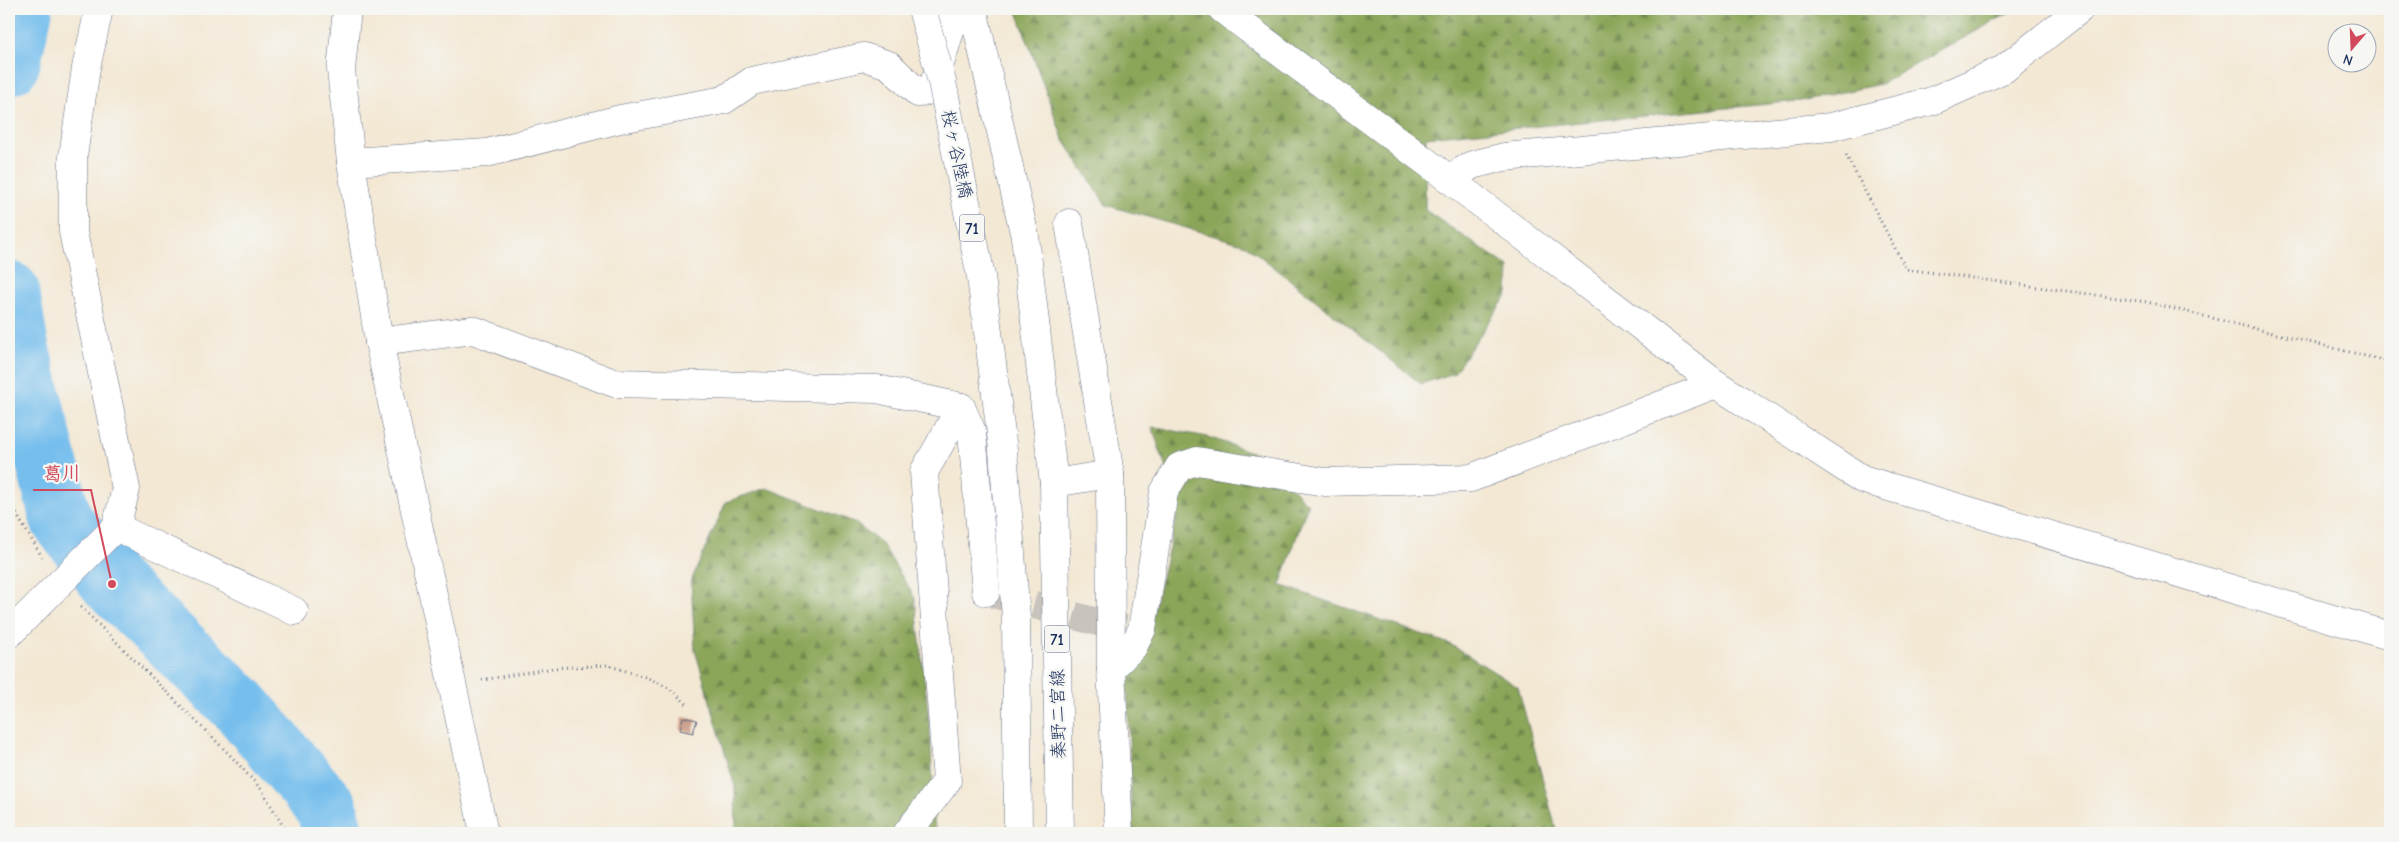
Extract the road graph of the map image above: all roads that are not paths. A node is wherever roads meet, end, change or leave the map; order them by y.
1 (99, 9) edge
2 (347, 9) edge
3 (922, 9) edge
4 (945, 9) edge
5 (973, 9) edge
6 (1222, 9) edge
7 (2080, 9) edge
8 (350, 162) junction
9 (1450, 179) junction
10 (1069, 223) dead end
11 (379, 342) junction
12 (1716, 384) junction
13 (961, 407) junction
14 (1110, 474) junction
15 (1054, 482) junction
16 (111, 532) junction
17 (986, 592) dead end
18 (294, 611) dead end
19 (9, 634) edge
20 (2390, 636) edge
21 (1111, 669) junction
22 (484, 833) edge
23 (907, 833) edge
24 (1018, 833) edge
25 (1060, 833) edge
26 (1119, 833) edge

1 - 16 street
2 - 8 street
3 - 24 street, 桜ヶ谷陸橋 / 71, bridge
4 - 8 street
5 - 15 street, 秦野二宮線 / 71
6 - 9 street
7 - 9 street
8 - 11 street
9 - 12 street
10 - 14 street
11 - 13 street
11 - 22 street
12 - 20 street
12 - 21 street
13 - 17 street
13 - 23 street
14 - 15 street
14 - 21 street
15 - 25 street, 秦野二宮線 / 71
16 - 18 street
16 - 19 street
21 - 26 street

